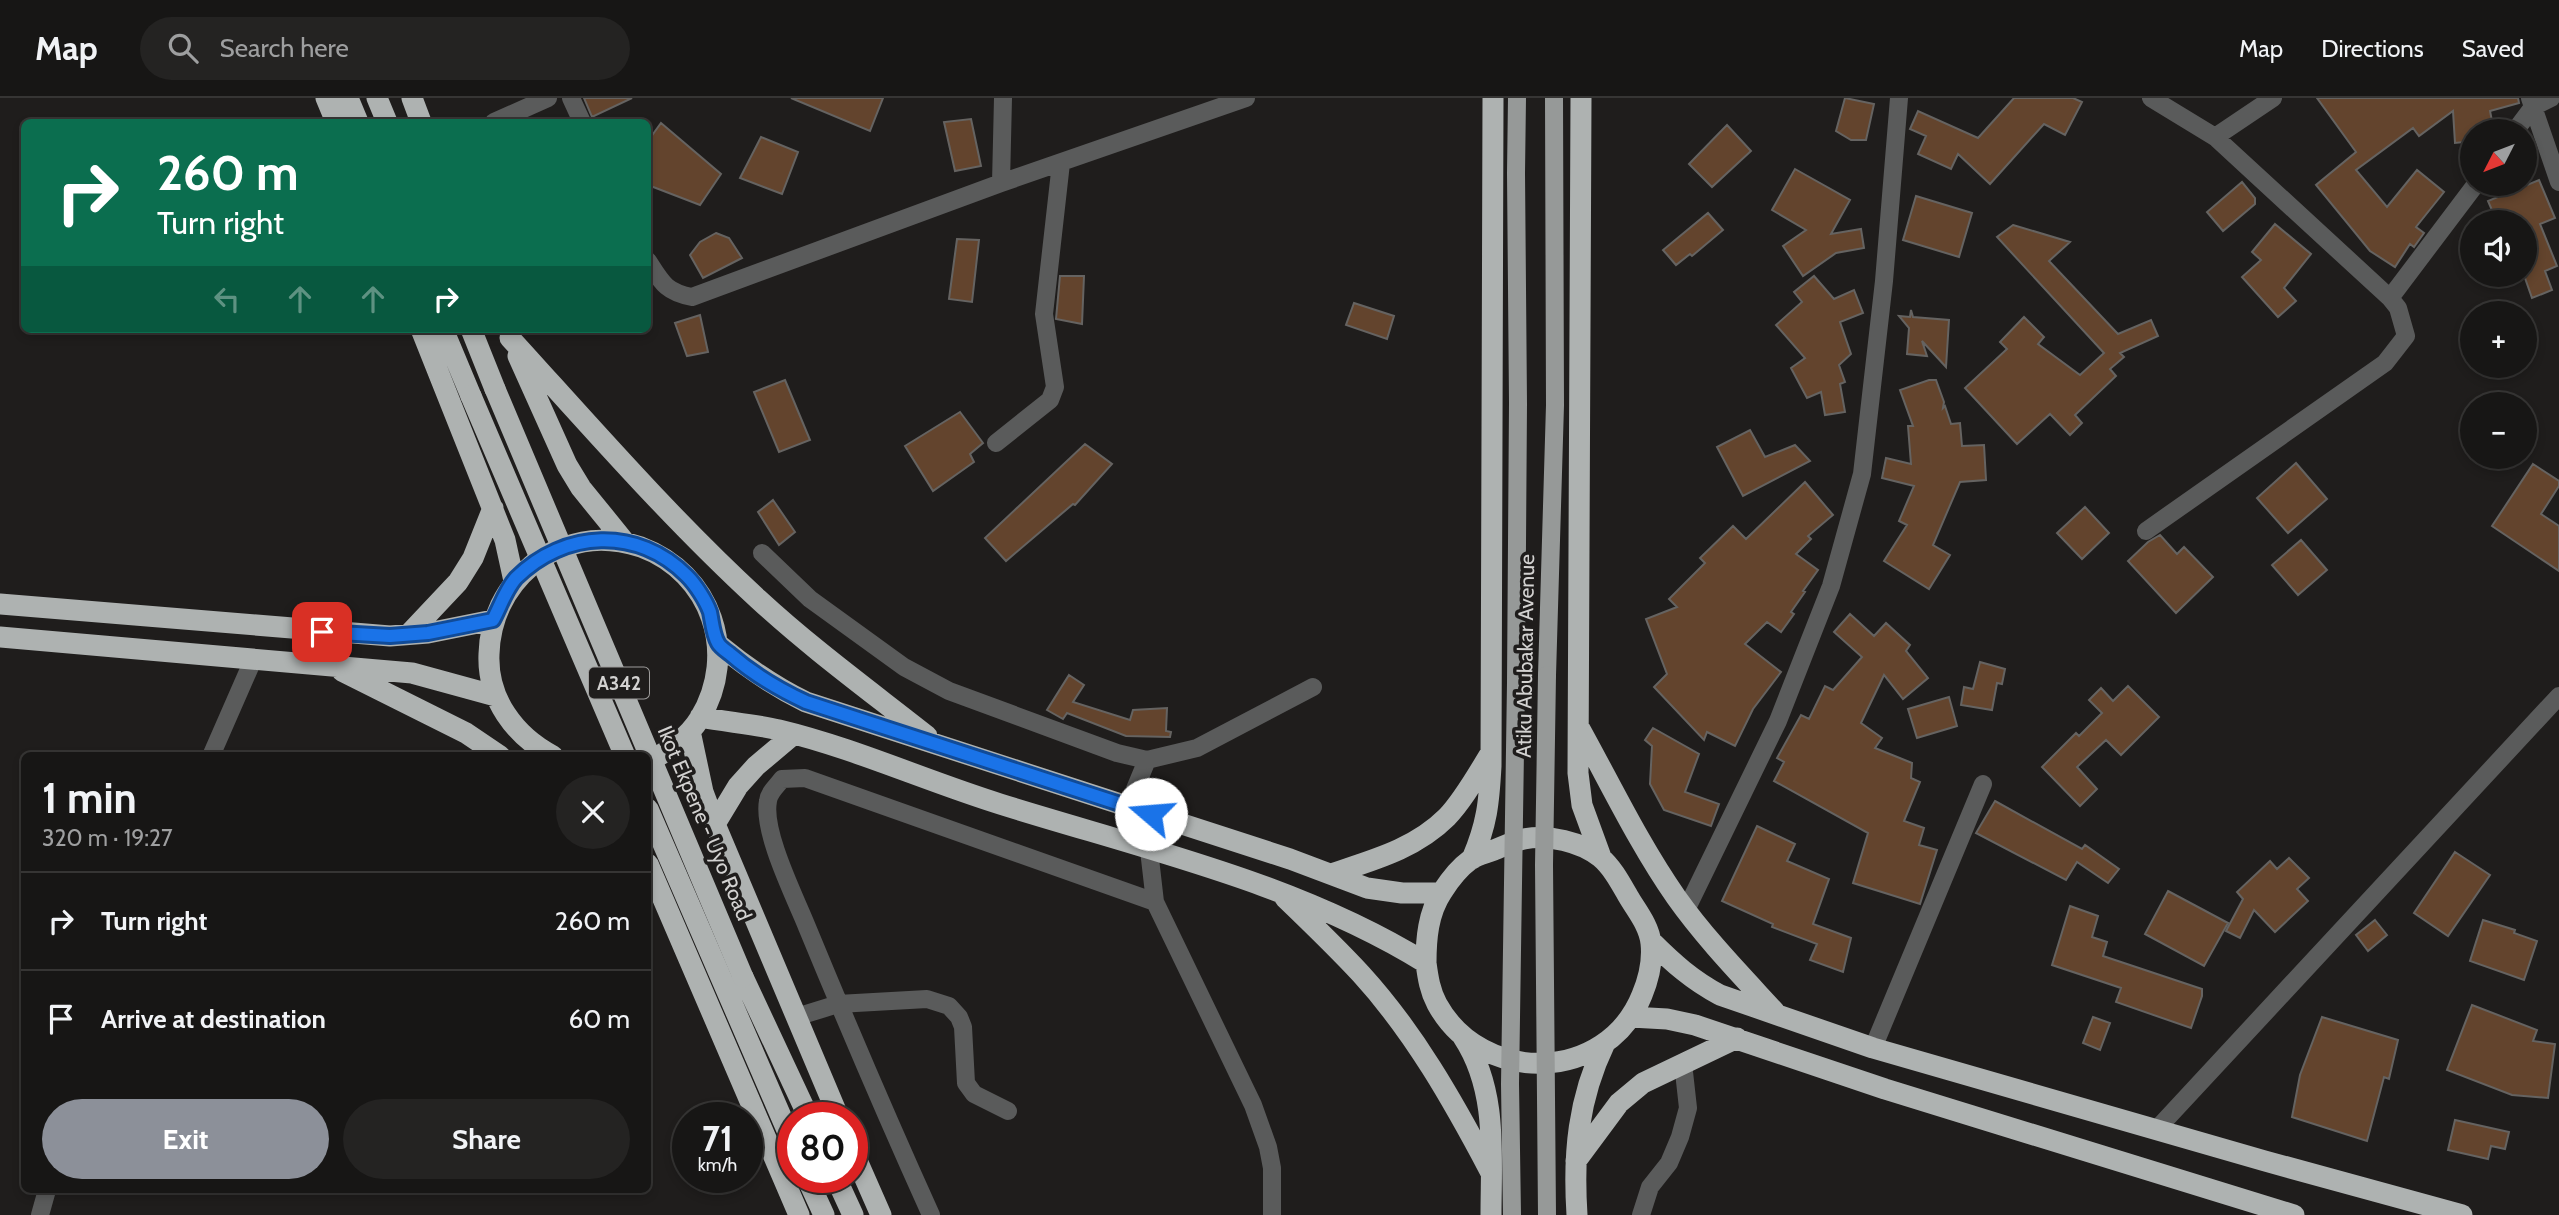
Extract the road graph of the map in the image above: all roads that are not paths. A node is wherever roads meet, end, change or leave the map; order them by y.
1 (326, 98) edge
2 (348, 98) edge
3 (377, 98) edge
4 (411, 98) edge
5 (548, 98) edge
6 (571, 98) edge
7 (1003, 98) edge
8 (1246, 98) edge
9 (1493, 98) edge
10 (1517, 98) edge
11 (1554, 98) edge
12 (1581, 98) edge
13 (1899, 98) edge
14 (2151, 98) edge
15 (2273, 98) edge
16 (2552, 98) edge
17 (2532, 103) edge
18 (335, 119) edge
19 (357, 119) edge
20 (386, 119) edge
21 (420, 119) edge
22 (501, 119) edge
23 (581, 119) edge
24 (2522, 119) edge
25 (2215, 137) junction
26 (1060, 163) junction
27 (2559, 182) edge
28 (1001, 183) junction
29 (2467, 196) edge
30 (651, 266) edge
31 (2390, 298) junction
32 (423, 333) edge
33 (445, 333) edge
34 (473, 333) edge
35 (508, 333) edge
36 (996, 443) dead end
37 (493, 508) junction
38 (2146, 531) dead end
39 (624, 541) junction
40 (762, 553) dead end
41 (514, 580) junction
42 (0, 604) edge
43 (493, 620) junction
44 (409, 634) junction
45 (0, 637) edge
46 (718, 643) junction
47 (253, 660) junction
48 (331, 666) junction
49 (1313, 687) dead end
50 (496, 696) junction
51 (2559, 696) edge
52 (695, 724) junction
53 (1578, 724) junction
54 (794, 734) junction
55 (940, 746) junction
56 (213, 752) edge
57 (494, 752) edge
58 (545, 752) edge
59 (623, 752) edge
60 (648, 752) edge
61 (1491, 752) junction
62 (651, 758) edge
63 (651, 759) edge
64 (1147, 760) junction
65 (1983, 785) dead end
66 (1128, 806) junction
67 (651, 816) edge
68 (715, 824) junction
69 (1149, 850) junction
70 (1601, 857) junction
71 (1472, 859) junction
72 (1331, 874) junction
73 (654, 889) edge
74 (1279, 892) junction
75 (1441, 893) junction
76 (1155, 902) junction
77 (1686, 910) junction
78 (1651, 941) junction
79 (1426, 963) junction
80 (838, 1004) junction
81 (1776, 1013) junction
82 (796, 1017) junction
83 (1631, 1017) junction
84 (1458, 1031) junction
85 (1737, 1038) junction
86 (1605, 1043) junction
87 (1873, 1048) junction
88 (1682, 1063) junction
89 (802, 1102) edge
90 (832, 1102) edge
91 (777, 1108) edge
92 (1008, 1111) dead end
93 (2156, 1130) junction
94 (1576, 1161) junction
95 (1490, 1171) junction
96 (868, 1185) edge
97 (46, 1193) edge
98 (814, 1193) edge
99 (843, 1193) edge
100 (2271, 1212) edge
101 (40, 1215) edge
102 (799, 1215) edge
103 (824, 1215) edge
104 (853, 1215) edge
105 (881, 1215) edge
106 (932, 1215) edge
107 (1272, 1215) edge
108 (1491, 1215) edge
109 (1512, 1215) edge
110 (1547, 1215) edge
111 (1577, 1215) edge
112 (1641, 1215) edge
113 (2294, 1215) edge
114 (2462, 1215) edge

1 - 18 highway
2 - 19 highway
3 - 20 highway
4 - 21 highway
5 - 22 street
6 - 23 street
7 - 28 street
8 - 26 street
9 - 61 highway
10 - 109 main road, Atiku Abubakar Avenue, bridge
11 - 110 main road, Atiku Abubakar Avenue, bridge
12 - 53 highway
13 - 77 street
14 - 25 street
15 - 25 street
16 - 17 street
17 - 24 street
17 - 27 street
25 - 31 street
26 - 28 street
26 - 36 street
28 - 30 street
29 - 31 street
31 - 38 street
32 - 37 highway
33 - 59 highway, A342, bridge
34 - 60 highway, Ikot Ekpene - Uyo Road / A342, bridge
35 - 39 highway
35 - 55 highway
37 - 41 highway
37 - 44 highway
39 - 41 highway
39 - 46 highway
40 - 64 street
41 - 43 highway
42 - 44 highway
43 - 44 highway
43 - 50 highway
45 - 47 highway
46 - 52 highway
46 - 55 highway
47 - 48 highway
47 - 56 street
48 - 50 highway
48 - 57 highway
49 - 64 street
50 - 58 highway
51 - 93 street
52 - 54 highway
52 - 63 highway
52 - 68 highway
53 - 70 highway
53 - 77 highway
54 - 68 highway
54 - 69 highway
55 - 66 highway
61 - 71 highway
61 - 72 highway
62 - 89 highway, Ikot Ekpene - Uyo Road / A342, bridge
64 - 66 street
65 - 87 street
66 - 72 highway
67 - 91 highway
68 - 82 highway
69 - 74 highway
69 - 76 street
70 - 71 highway
70 - 78 highway
71 - 75 highway
72 - 75 highway
73 - 102 highway
74 - 79 highway
74 - 95 highway
75 - 79 highway
76 - 80 street
76 - 107 street
77 - 81 highway
78 - 81 highway
78 - 83 highway
79 - 84 highway
80 - 82 street
80 - 92 street
80 - 106 street
81 - 87 highway
82 - 90 highway
83 - 85 highway
83 - 86 highway
84 - 86 highway
84 - 95 highway
85 - 88 highway
85 - 100 highway
86 - 94 highway
87 - 93 highway
88 - 94 highway
88 - 112 street
93 - 114 highway
94 - 111 highway
95 - 108 highway
96 - 105 highway
97 - 101 street
98 - 103 highway
99 - 104 highway
100 - 113 highway

